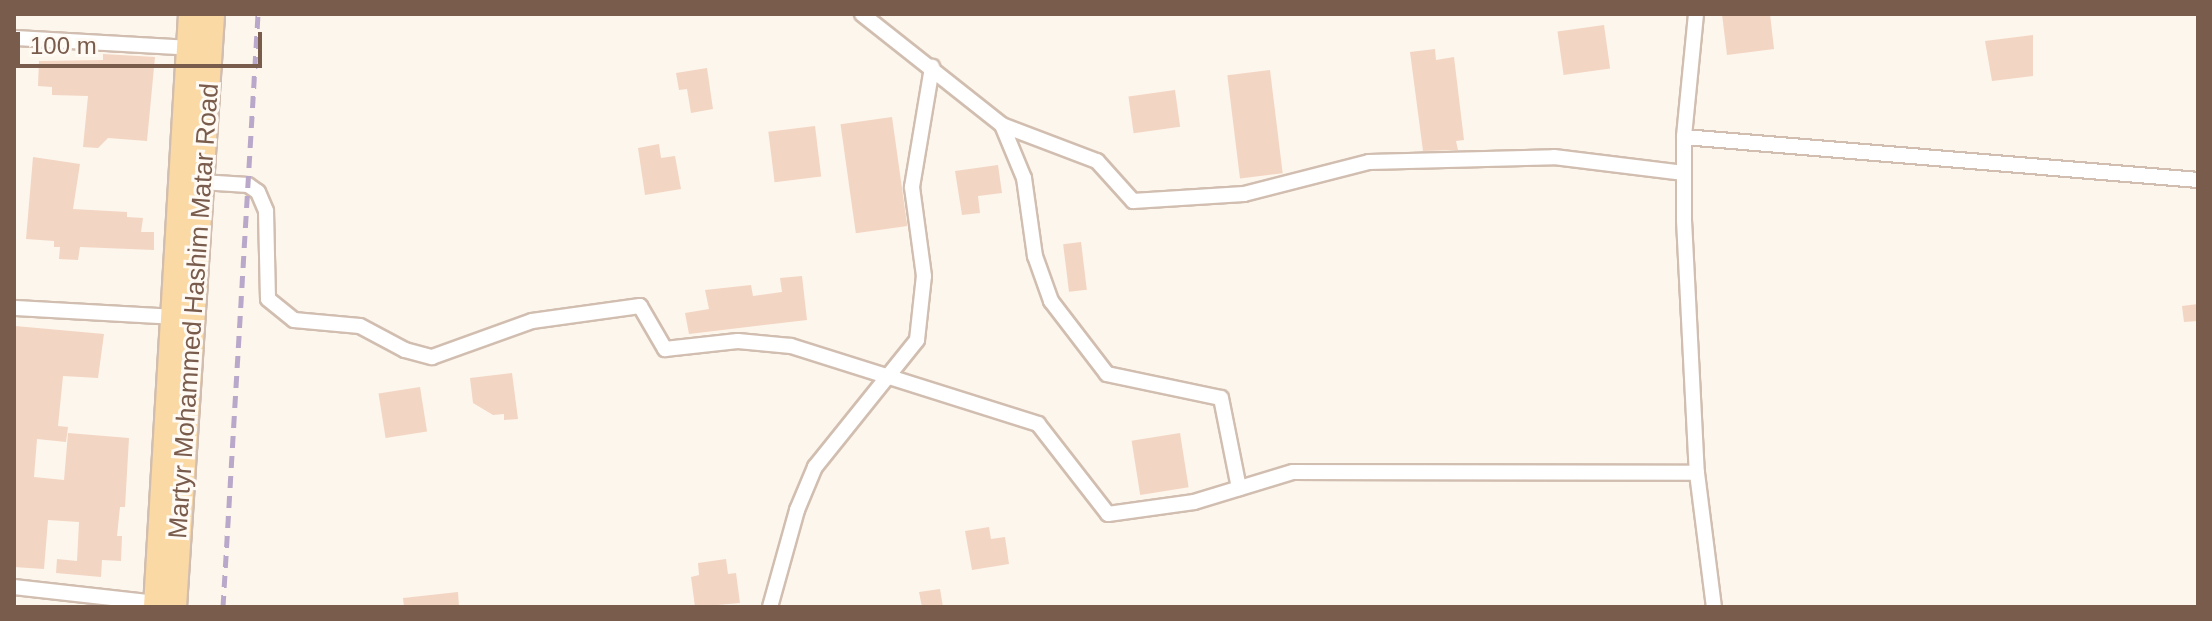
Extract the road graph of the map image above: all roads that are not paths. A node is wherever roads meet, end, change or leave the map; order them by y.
1 (191, 14) edge
2 (212, 14) edge
3 (862, 14) edge
4 (1696, 14) edge
5 (14, 38) edge
6 (200, 49) junction
7 (932, 67) junction
8 (1002, 125) junction
9 (1684, 137) junction
10 (1684, 173) junction
11 (2198, 180) edge
12 (201, 182) junction
13 (14, 308) edge
14 (174, 317) junction
15 (886, 375) junction
16 (1697, 473) junction
17 (1239, 488) junction
18 (14, 587) edge
19 (162, 606) edge
20 (770, 607) edge
21 (1714, 607) edge

1 - 6 main road, Martyr Mohammed Hashim Matar Road
2 - 6 main road, Martyr Mohammed Hashim Matar Road
3 - 7 street
4 - 9 street
5 - 6 street
6 - 12 main road, Martyr Mohammed Hashim Matar Road
6 - 14 main road, Martyr Mohammed Hashim Matar Road
7 - 8 street
7 - 15 street
8 - 10 street
8 - 17 street
9 - 10 street
9 - 11 street
10 - 16 street
12 - 15 street
12 - 19 main road, Martyr Mohammed Hashim Matar Road
13 - 14 street
14 - 19 main road, Martyr Mohammed Hashim Matar Road
15 - 17 street
15 - 20 street
16 - 17 street
16 - 21 street
18 - 19 street

